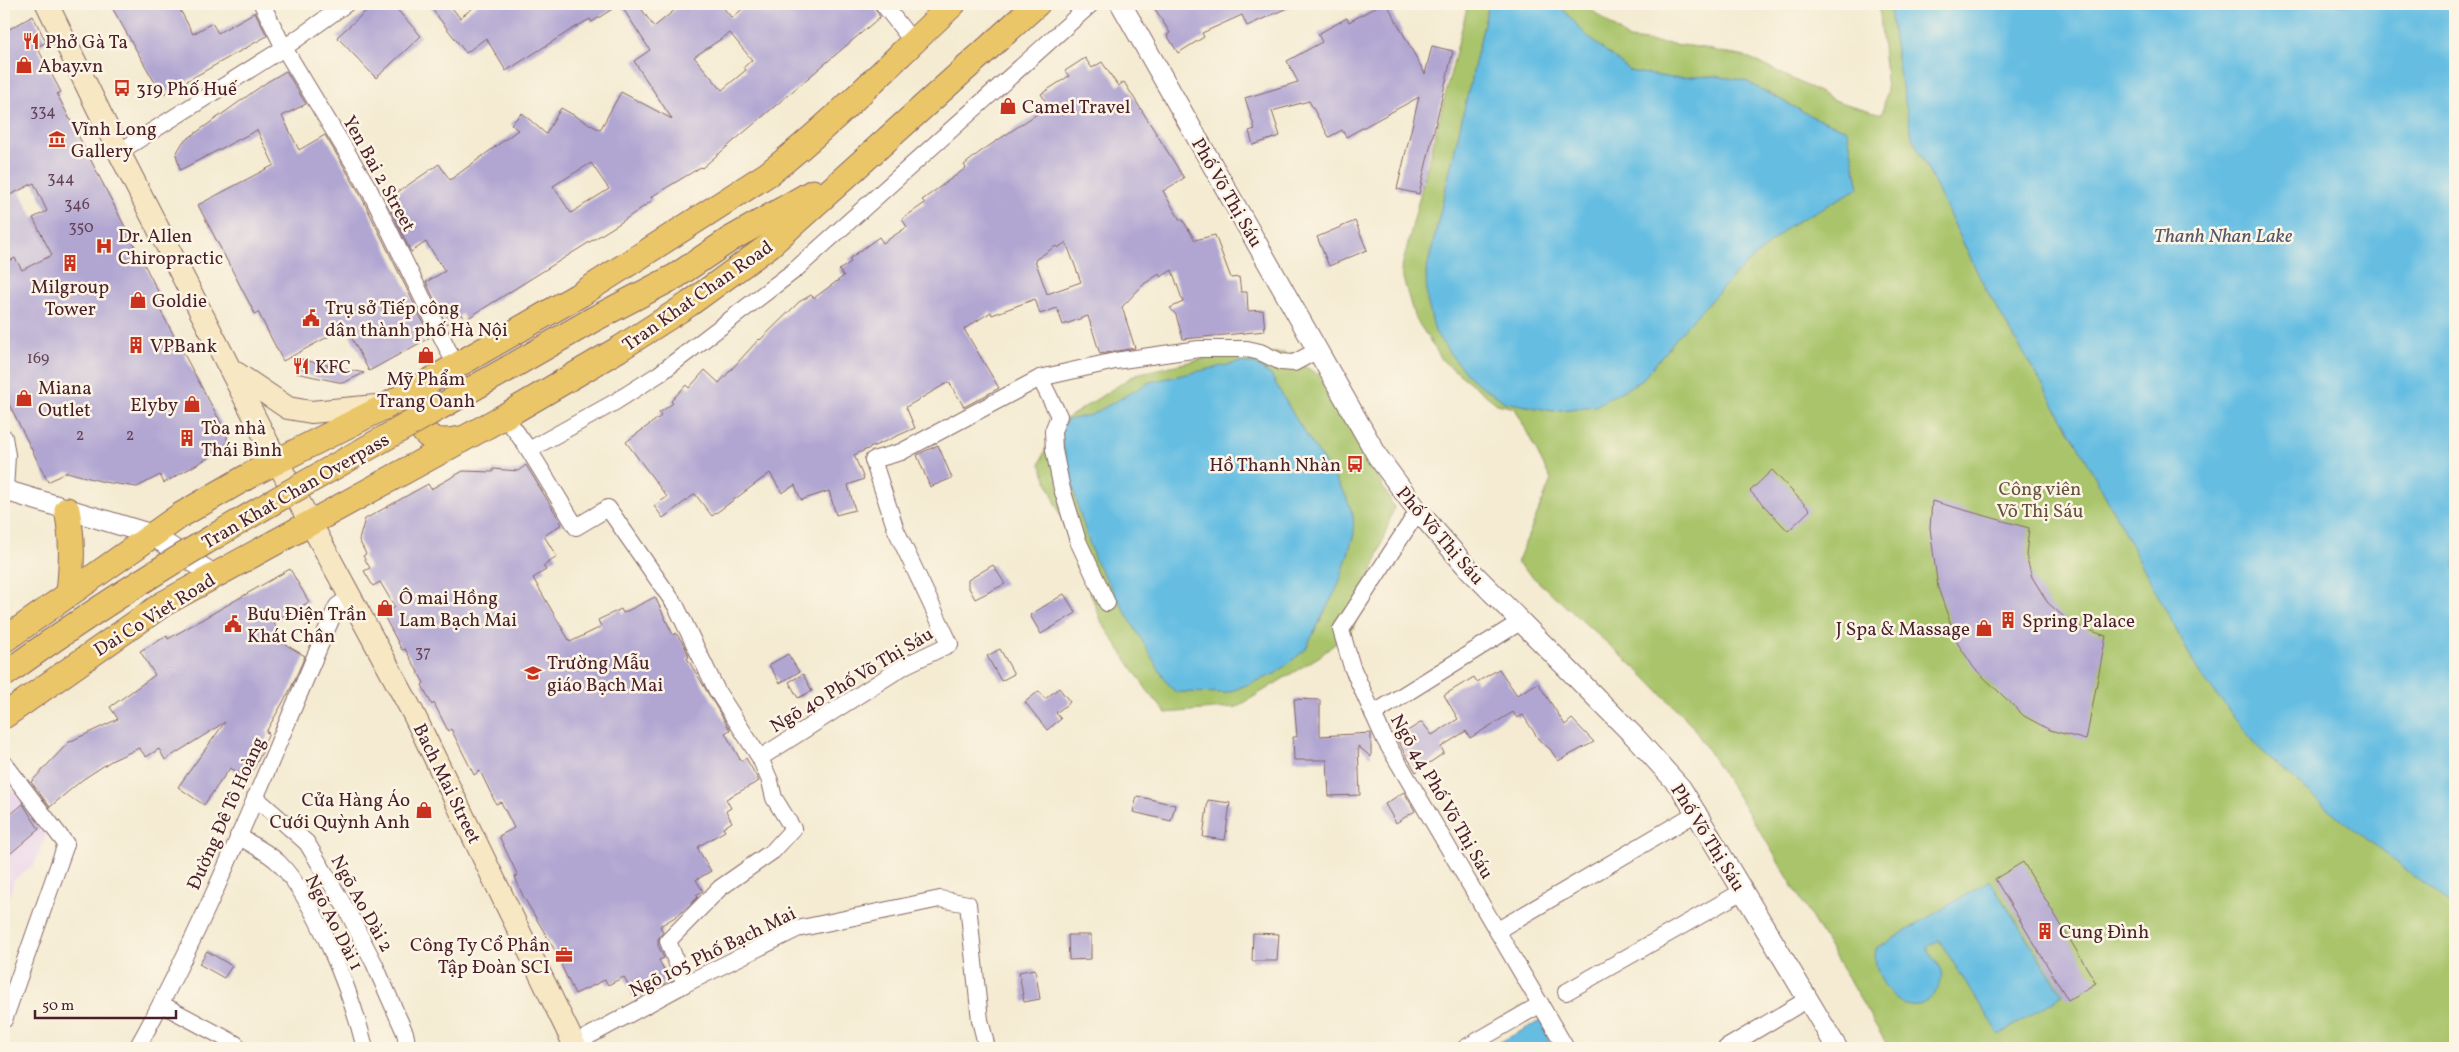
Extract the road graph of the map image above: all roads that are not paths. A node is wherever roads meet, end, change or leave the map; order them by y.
1 (47, 4) edge
2 (262, 4) edge
3 (346, 4) edge
4 (883, 4) edge
5 (953, 4) edge
6 (1037, 4) edge
7 (1091, 4) edge
8 (1121, 4) edge
9 (913, 42) junction
10 (284, 48) junction
11 (119, 152) junction
12 (850, 171) junction
13 (768, 174) junction
14 (594, 319) junction
15 (1318, 350) junction
16 (456, 366) junction
17 (231, 369) junction
18 (1040, 378) junction
19 (388, 405) junction
20 (505, 416) junction
21 (4, 437) edge
22 (462, 439) junction
23 (529, 450) junction
24 (277, 461) junction
25 (5, 490) edge
26 (67, 510) junction
27 (1418, 512) junction
28 (311, 522) junction
29 (150, 534) junction
30 (214, 575) junction
31 (69, 593) junction
32 (351, 596) junction
33 (1107, 603) dead end
34 (1520, 622) junction
35 (113, 638) junction
36 (4, 640) edge
37 (4, 675) edge
38 (1373, 714) junction
39 (4, 716) edge
40 (760, 758) junction
41 (4, 763) edge
42 (255, 797) junction
43 (1698, 812) junction
44 (238, 836) junction
45 (1744, 891) junction
46 (1498, 930) junction
47 (685, 984) junction
48 (1566, 992) dead end
49 (1808, 999) junction
50 (161, 1004) junction
51 (1541, 1004) junction
52 (4, 1020) edge
53 (575, 1046) edge
54 (137, 1048) edge
55 (237, 1048) edge
56 (365, 1048) edge
57 (408, 1048) edge
58 (987, 1048) edge
59 (1465, 1048) edge
60 (1566, 1048) edge
61 (1726, 1048) edge
62 (1837, 1048) edge

1 - 11 main road, Bach Mai Street
2 - 10 street, Yen Bai 2 Street
3 - 10 street
4 - 9 street
5 - 9 main road
6 - 12 main road, Tran Khat Chan Road
7 - 23 street, Tran Khat Chan Road
8 - 15 street, Phố Võ Thị Sáu
9 - 13 main road
10 - 11 street
10 - 16 street, Yen Bai 2 Street
11 - 17 main road, Bach Mai Street
12 - 14 main road, Tran Khat Chan Overpass
12 - 20 main road, Tran Khat Chan Road
13 - 14 main road, Tran Khat Chan Overpass
13 - 16 main road
14 - 37 main road, Tran Khat Chan Overpass, bridge
15 - 18 street, Ngõ 40 Phố Võ Thị Sáu
15 - 27 street, Phố Võ Thị Sáu
16 - 19 main road
16 - 22 main road
17 - 19 main road
17 - 24 main road, Bach Mai Street
18 - 33 street
18 - 40 street, Ngõ 40 Phố Võ Thị Sáu
19 - 24 main road
20 - 22 main road, Tran Khat Chan Road
20 - 23 street
21 - 25 street
22 - 28 main road, Tran Khat Chan Road
23 - 40 street
24 - 28 main road, Bach Mai Street
24 - 29 main road
25 - 26 street
26 - 29 street
26 - 31 main road
27 - 34 street, Phố Võ Thị Sáu
27 - 38 street
28 - 30 main road, Dai Co Viet Road
28 - 32 main road, Bach Mai Street
29 - 30 street
29 - 31 main road
30 - 35 main road, Dai Co Viet Road
31 - 35 main road
31 - 36 main road
32 - 42 street, Đường Đê Tô Hoàng
32 - 53 main road, Bach Mai Street
34 - 38 street, Ngõ 44 Phố Võ Thị Sáu
34 - 43 street, Phố Võ Thị Sáu
35 - 39 main road, Dai Co Viet Road
38 - 46 street, Ngõ 44 Phố Võ Thị Sáu
40 - 47 street
41 - 52 street
42 - 44 street, Đường Đê Tô Hoàng
42 - 57 street, Ngõ Ao Dài 2
43 - 45 street, Phố Võ Thị Sáu
43 - 46 street
44 - 50 street, Đường Đê Tô Hoàng
44 - 56 street, Ngõ Ao Dài 1
45 - 48 street
45 - 49 street, Phố Võ Thị Sáu
46 - 51 street, Ngõ 44 Phố Võ Thị Sáu
47 - 53 street, Ngõ 105 Phố Bạch Mai
47 - 58 street, Ngõ 105 Phố Bạch Mai
49 - 61 street
49 - 62 street, Phố Võ Thị Sáu
50 - 54 street, Đường Đê Tô Hoàng
50 - 55 street
51 - 59 street
51 - 60 street, Ngõ 44 Phố Võ Thị Sáu

